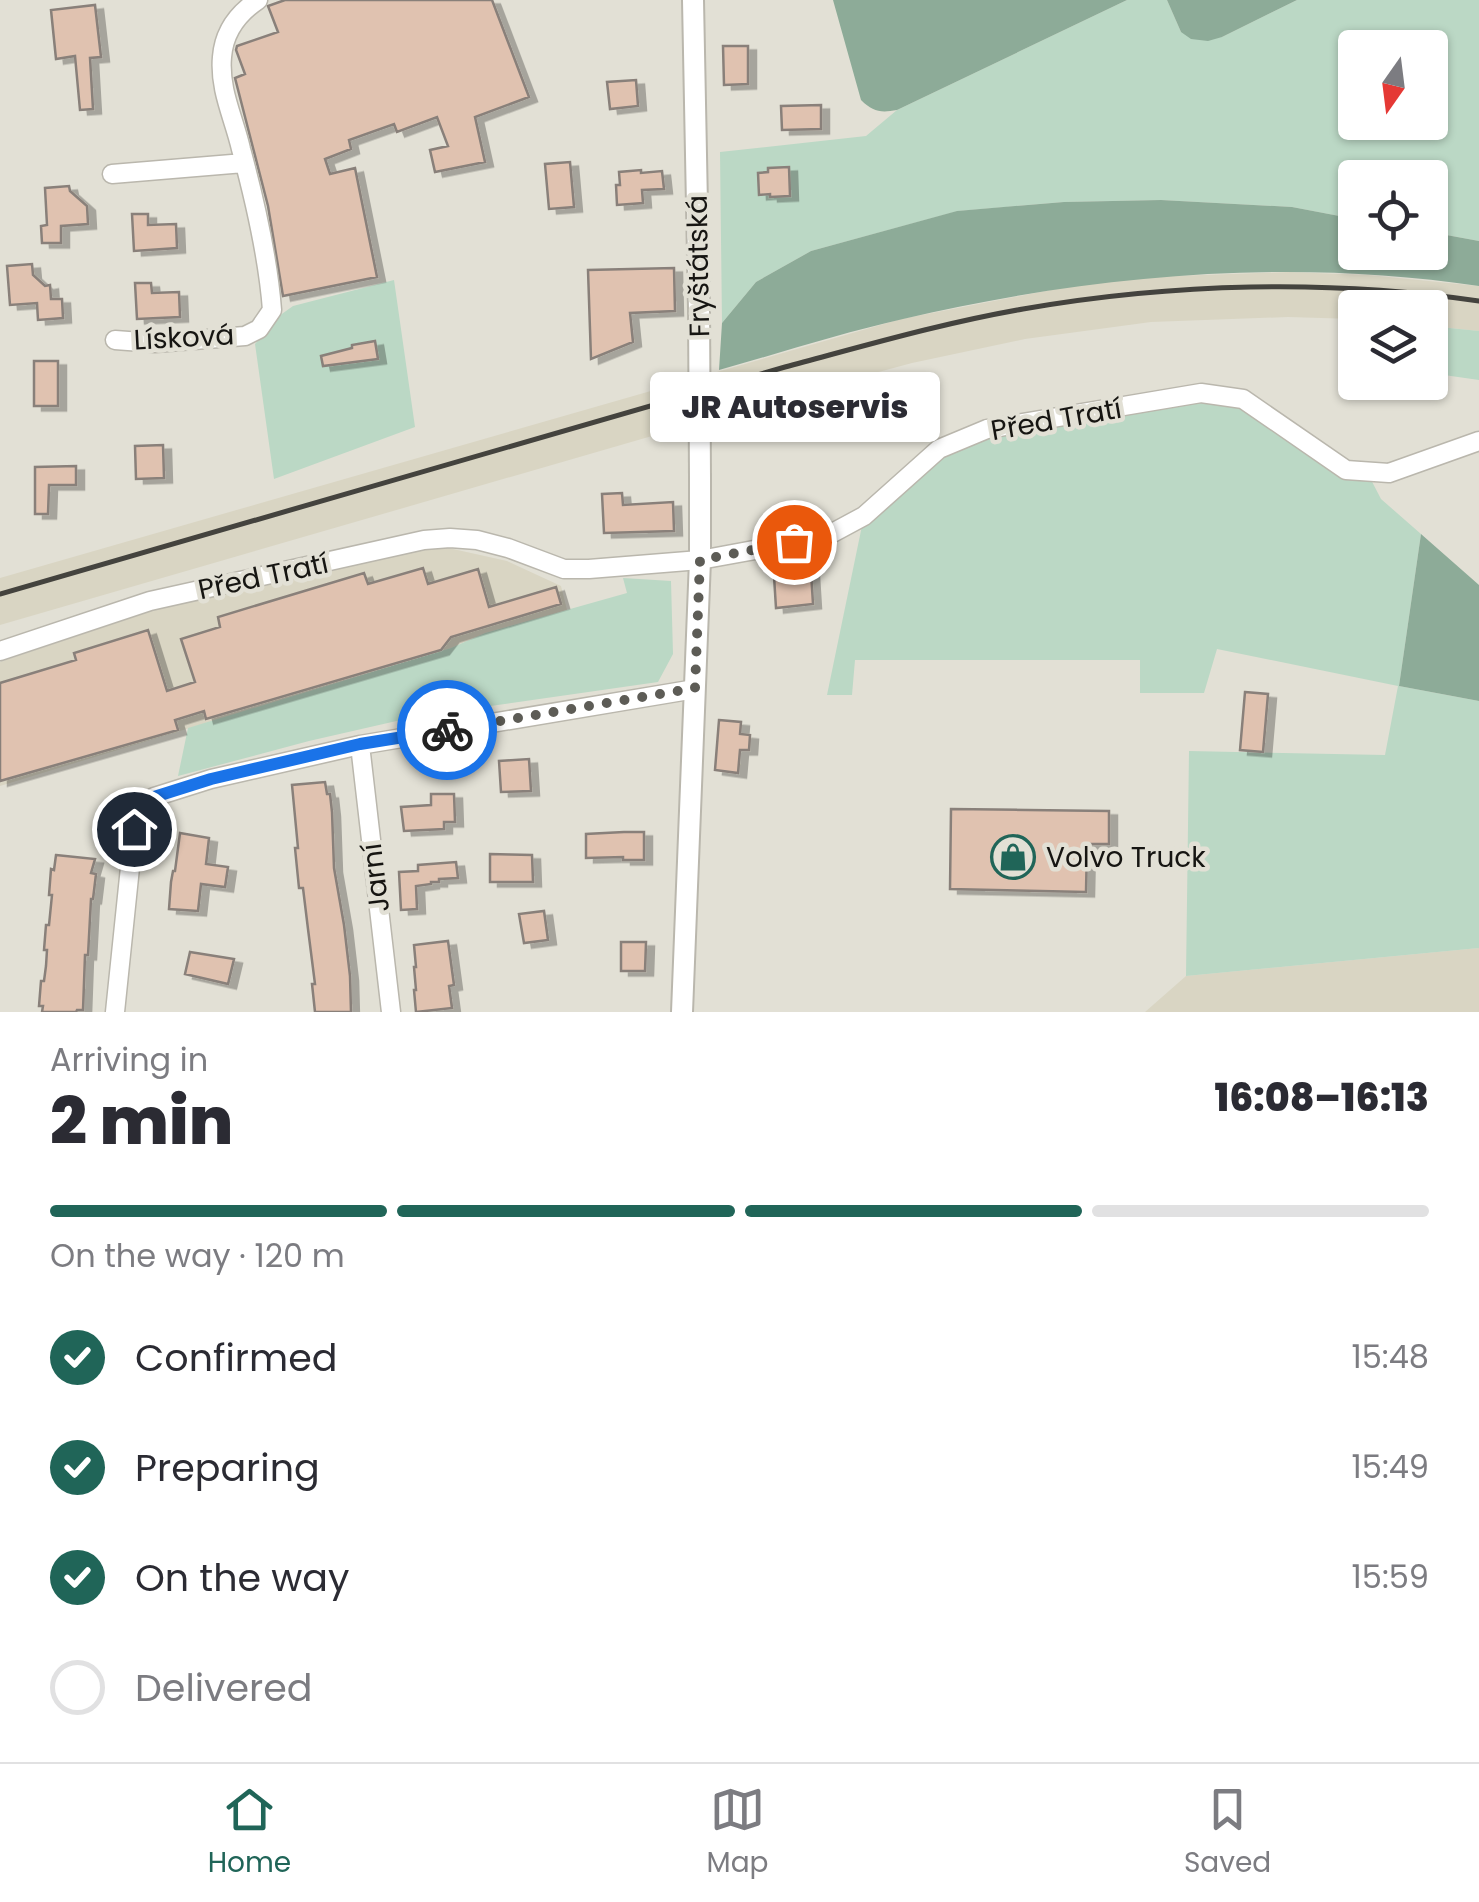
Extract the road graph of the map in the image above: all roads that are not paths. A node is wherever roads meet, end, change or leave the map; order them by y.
1 (258, 0) edge
2 (693, 0) edge
3 (244, 163) junction
4 (112, 174) dead end
5 (115, 340) dead end
6 (1479, 441) edge
7 (700, 560) junction
8 (0, 651) edge
9 (695, 688) junction
10 (360, 744) junction
11 (115, 1012) edge
12 (391, 1012) edge
13 (682, 1012) edge

1 - 3 street, Lísková
2 - 7 street, Fryštátská, bridge
3 - 4 street
3 - 5 street, Lísková
6 - 7 street, Před Tratí
7 - 8 street, Před Tratí
7 - 9 street, Fryštátská
9 - 10 street
9 - 13 street, Fryštátská
10 - 11 street
10 - 12 street, Jarní

